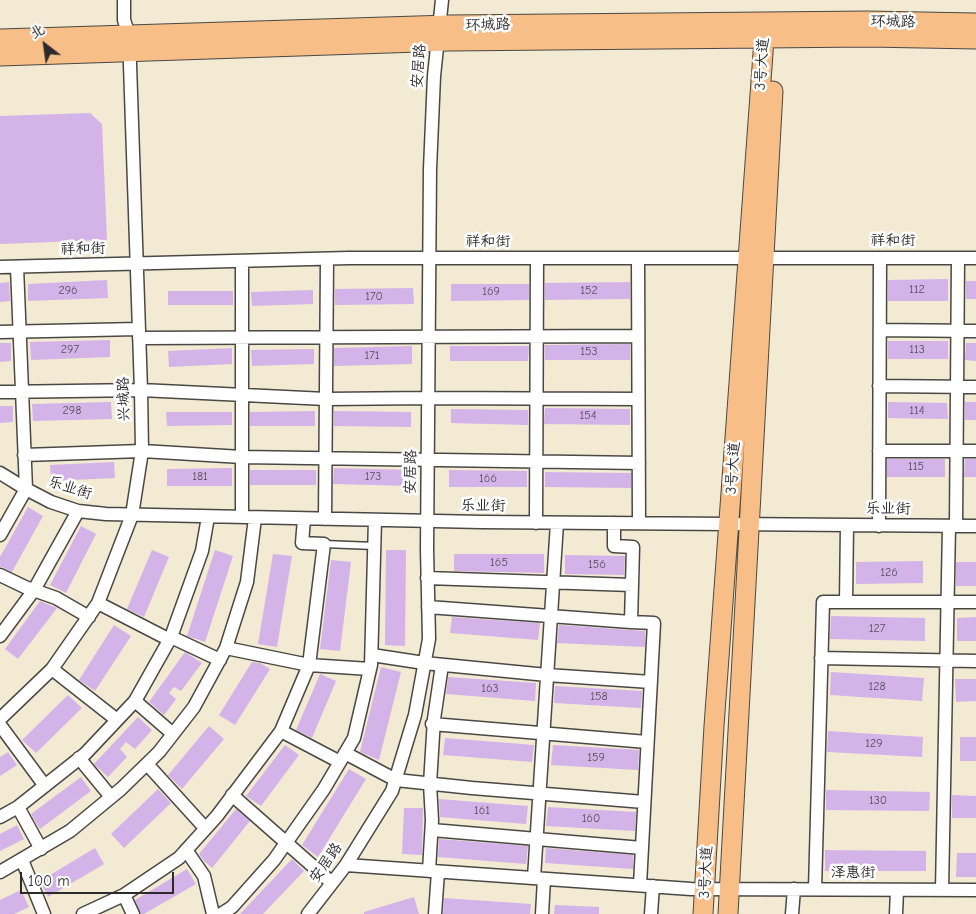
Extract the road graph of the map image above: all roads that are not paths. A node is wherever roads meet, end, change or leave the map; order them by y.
1 (124, 0) edge
2 (442, 0) edge
3 (976, 23) edge
4 (771, 30) junction
5 (438, 34) junction
6 (0, 39) edge
7 (976, 39) edge
8 (129, 43) junction
9 (0, 56) edge
10 (756, 257) junction
11 (429, 258) junction
12 (538, 258) junction
13 (638, 258) junction
14 (880, 258) junction
15 (958, 258) junction
16 (976, 258) edge
17 (327, 259) junction
18 (242, 261) junction
19 (136, 264) junction
20 (0, 267) edge
21 (17, 267) junction
22 (880, 330) junction
23 (957, 331) junction
24 (976, 331) edge
25 (0, 332) edge
26 (20, 332) junction
27 (139, 333) junction
28 (429, 336) junction
29 (537, 336) junction
30 (638, 336) junction
31 (242, 337) junction
32 (326, 337) junction
33 (879, 386) junction
34 (957, 387) junction
35 (976, 387) edge
36 (141, 390) junction
37 (0, 392) edge
38 (22, 392) junction
39 (242, 394) junction
40 (428, 398) junction
41 (326, 399) junction
42 (537, 399) junction
43 (638, 399) junction
44 (142, 450) junction
45 (879, 451) junction
46 (956, 451) junction
47 (976, 451) edge
48 (24, 455) junction
49 (242, 457) junction
50 (325, 458) junction
51 (428, 460) junction
52 (536, 462) junction
53 (638, 463) junction
54 (0, 473) edge
55 (26, 489) junction
56 (78, 511) junction
57 (132, 515) junction
58 (208, 517) junction
59 (242, 517) junction
60 (255, 518) junction
61 (304, 518) junction
62 (325, 519) junction
63 (375, 520) junction
64 (427, 521) junction
65 (536, 523) junction
66 (557, 523) junction
67 (614, 523) junction
68 (638, 524) junction
69 (729, 524) junction
70 (750, 524) junction
71 (847, 525) junction
72 (879, 526) junction
73 (952, 526) junction
74 (976, 526) edge
75 (0, 534) edge
76 (324, 544) junction
77 (374, 546) junction
78 (0, 575) edge
79 (427, 578) junction
80 (553, 583) junction
81 (632, 585) junction
82 (34, 590) junction
83 (846, 602) junction
84 (947, 602) junction
85 (976, 602) edge
86 (98, 603) junction
87 (428, 608) junction
88 (551, 616) junction
89 (89, 617) junction
90 (632, 622) junction
91 (0, 636) edge
92 (171, 639) junction
93 (223, 654) junction
94 (372, 655) junction
95 (821, 658) junction
96 (946, 660) junction
97 (976, 660) edge
98 (424, 663) junction
99 (309, 665) junction
100 (442, 665) junction
101 (52, 669) junction
102 (370, 669) junction
103 (547, 676) junction
104 (651, 682) junction
105 (135, 701) junction
106 (0, 719) edge
107 (117, 720) junction
108 (433, 724) junction
109 (0, 725) edge
110 (281, 731) junction
111 (173, 734) junction
112 (543, 734) junction
113 (647, 742) junction
114 (342, 757) junction
115 (79, 758) junction
116 (147, 764) junction
117 (396, 780) junction
118 (430, 784) junction
119 (45, 786) junction
120 (540, 794) junction
121 (232, 795) junction
122 (111, 797) junction
123 (644, 802) junction
124 (18, 807) junction
125 (0, 816) edge
126 (206, 828) junction
127 (432, 830) junction
128 (537, 839) junction
129 (286, 842) junction
130 (642, 848) junction
131 (41, 849) junction
132 (186, 850) junction
133 (22, 860) junction
134 (346, 865) junction
135 (0, 872) edge
136 (434, 872) junction
137 (539, 879) junction
138 (332, 883) junction
139 (640, 885) junction
140 (653, 886) junction
141 (705, 889) junction
142 (729, 889) junction
143 (794, 889) junction
144 (815, 889) junction
145 (897, 890) junction
146 (942, 890) junction
147 (976, 890) edge
148 (124, 895) junction
149 (44, 914) edge
150 (83, 914) edge
151 (133, 914) edge
152 (213, 914) edge
153 (221, 914) edge
154 (308, 914) edge
155 (435, 914) edge
156 (542, 914) edge
157 (651, 914) edge
158 (703, 914) edge
159 (728, 914) edge
160 (792, 914) edge
161 (896, 914) edge

1 - 8 street, 兴城路
2 - 5 street, 安居路
3 - 4 main road, 环城路
4 - 5 main road
4 - 7 main road
4 - 10 main road, 3号大道
5 - 8 main road
5 - 11 street, 安居路
6 - 8 main road
8 - 9 main road
8 - 19 street, 兴城路
10 - 13 street, 祥和街
10 - 14 street, 祥和街
10 - 69 main road, 3号大道
10 - 70 main road, 3号大道
11 - 12 street, 祥和街
11 - 17 street, 祥和街
11 - 28 street, 安居路
12 - 13 street, 祥和街
12 - 29 street
13 - 30 street
14 - 15 street, 祥和街
14 - 22 street
15 - 16 street, 祥和街
15 - 23 street
17 - 18 street, 祥和街
17 - 32 street
18 - 19 street, 祥和街
18 - 31 street
19 - 21 street, 祥和街
19 - 27 street, 兴城路
20 - 21 street, 祥和街
21 - 26 street
22 - 23 street
22 - 33 street
23 - 24 street
23 - 34 street
25 - 26 street
26 - 27 street
26 - 38 street
27 - 31 street
27 - 36 street, 兴城路
28 - 29 street
28 - 32 street
28 - 40 street, 安居路
29 - 30 street
29 - 42 street
30 - 43 street
31 - 32 street
31 - 39 street
32 - 41 street
33 - 34 street
33 - 45 street
34 - 35 street
34 - 46 street
36 - 38 street
36 - 39 street
36 - 44 street, 兴城路
37 - 38 street
38 - 48 street
39 - 41 street
39 - 49 street
40 - 41 street
40 - 42 street
40 - 51 street, 安居路
41 - 50 street
42 - 43 street
42 - 52 street
43 - 53 street
44 - 48 street
44 - 49 street
44 - 57 street, 兴城路
45 - 46 street
45 - 72 street
46 - 47 street
46 - 73 street
48 - 55 street
49 - 50 street
49 - 59 street
50 - 51 street
50 - 62 street
51 - 52 street
51 - 64 street, 安居路
52 - 53 street
52 - 65 street
53 - 68 street
54 - 55 street, 乐业街
55 - 56 street, 乐业街
55 - 75 street
56 - 57 street, 乐业街
56 - 82 street
57 - 58 street, 乐业街
57 - 86 street, 兴城路
58 - 59 street, 乐业街
58 - 92 street
59 - 60 street, 乐业街
60 - 61 street, 乐业街
60 - 93 street
61 - 62 street, 乐业街
61 - 76 street
62 - 63 street, 乐业街
63 - 64 street, 乐业街
63 - 77 street
64 - 65 street, 乐业街
64 - 79 street, 安居路
65 - 66 street, 乐业街
66 - 67 street, 乐业街
66 - 80 street
67 - 68 street, 乐业街
67 - 81 street
68 - 69 street, 乐业街
69 - 70 street, 乐业街
69 - 141 main road, 3号大道
70 - 71 street, 乐业街
70 - 142 main road, 3号大道
71 - 72 street, 乐业街
71 - 83 street
72 - 73 street, 乐业街
73 - 74 street, 乐业街
73 - 84 street
76 - 77 lane
76 - 99 street
77 - 94 street
78 - 82 street
79 - 80 street
79 - 87 street, 安居路
80 - 81 street
80 - 88 street
81 - 90 street
82 - 89 street
82 - 91 street
83 - 84 street
83 - 95 street
84 - 85 street
84 - 96 street
86 - 89 street, 兴城路
86 - 92 street
87 - 88 street
87 - 98 street, 安居路
88 - 90 street
88 - 103 street
89 - 101 street, 兴城路
90 - 104 street
92 - 93 street
92 - 105 street
93 - 99 street
93 - 111 street
94 - 98 street
94 - 102 street
95 - 96 street
95 - 144 street
96 - 97 street
96 - 146 street
98 - 100 street
98 - 117 street, 安居路
99 - 102 street
99 - 110 street
100 - 103 street
100 - 108 street
101 - 106 street, 兴城路
101 - 107 street
102 - 114 street
103 - 104 street
103 - 112 street
104 - 113 street
105 - 107 street
105 - 111 street
107 - 115 street
108 - 112 street
108 - 118 street
109 - 119 street
110 - 114 street
110 - 121 street
111 - 116 street
112 - 113 street
112 - 120 street
113 - 123 street
114 - 117 street
114 - 129 street
115 - 119 street
115 - 122 street
116 - 122 street
116 - 126 street
117 - 118 street
117 - 134 street, 安居路
118 - 120 street
118 - 127 street
119 - 124 street
120 - 123 street
120 - 128 street
121 - 126 street
121 - 129 street
122 - 131 street
123 - 130 street
124 - 125 street
124 - 131 street
126 - 132 street
127 - 128 street
127 - 136 street
128 - 130 street
128 - 137 street
129 - 138 street
129 - 153 street
130 - 139 street
131 - 133 street
132 - 148 street
132 - 152 street
133 - 135 street
133 - 149 street
134 - 136 street, 泽惠街
134 - 138 street, 安居路
136 - 137 street, 泽惠街
136 - 155 street
137 - 139 street, 泽惠街
137 - 156 street
138 - 154 street, 安居路
139 - 140 street, 泽惠街
140 - 141 street, 泽惠街
140 - 157 street
141 - 142 street, 泽惠街
141 - 158 main road, 3号大道
142 - 143 street, 泽惠街
142 - 159 main road, 3号大道
143 - 144 street, 泽惠街
143 - 160 street
144 - 145 street, 泽惠街
145 - 146 street, 泽惠街
145 - 161 street
146 - 147 street, 泽惠街
148 - 150 street
148 - 151 street

